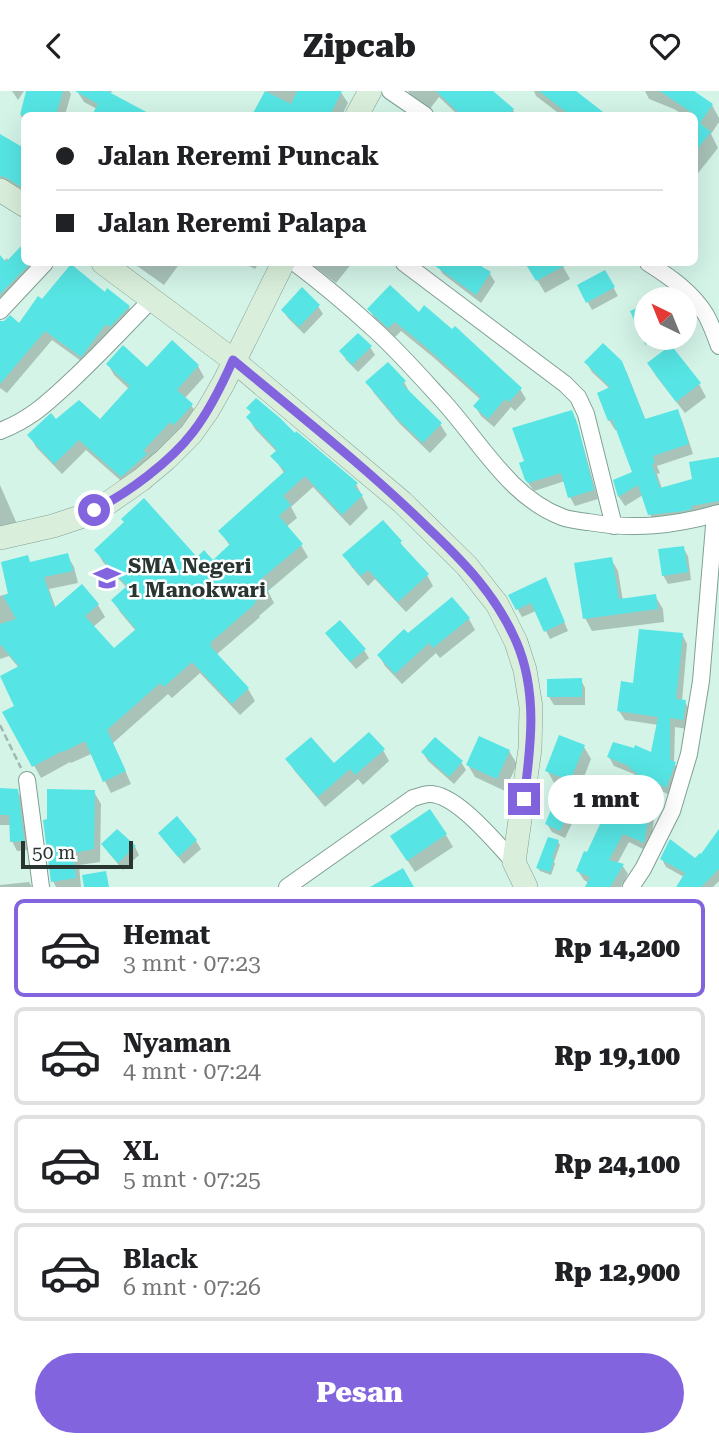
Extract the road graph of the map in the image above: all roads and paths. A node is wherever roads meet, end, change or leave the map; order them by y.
1 (370, 91) edge
2 (390, 91) edge
3 (359, 112) edge
4 (421, 112) edge
5 (0, 190) edge
6 (21, 203) edge
7 (42, 266) edge
8 (107, 266) edge
9 (280, 266) edge
10 (299, 266) edge
11 (408, 266) edge
12 (652, 266) edge
13 (152, 299) junction
14 (0, 311) edge
15 (719, 345) edge
16 (233, 360) junction
17 (0, 431) edge
18 (717, 513) edge
19 (614, 526) junction
20 (0, 538) edge
21 (0, 725) edge
22 (27, 780) joint
23 (514, 862) junction
24 (41, 887) edge
25 (287, 887) edge
26 (526, 887) edge
27 (631, 887) edge

1 - 3 street
2 - 4 street
5 - 6 street
7 - 14 street
8 - 13 street
9 - 16 street
10 - 19 street
11 - 19 street
12 - 15 street
13 - 16 street
13 - 17 street
16 - 20 street
16 - 23 street
18 - 19 street
18 - 27 street
21 - 22 path
22 - 24 street
23 - 25 street
23 - 26 street

